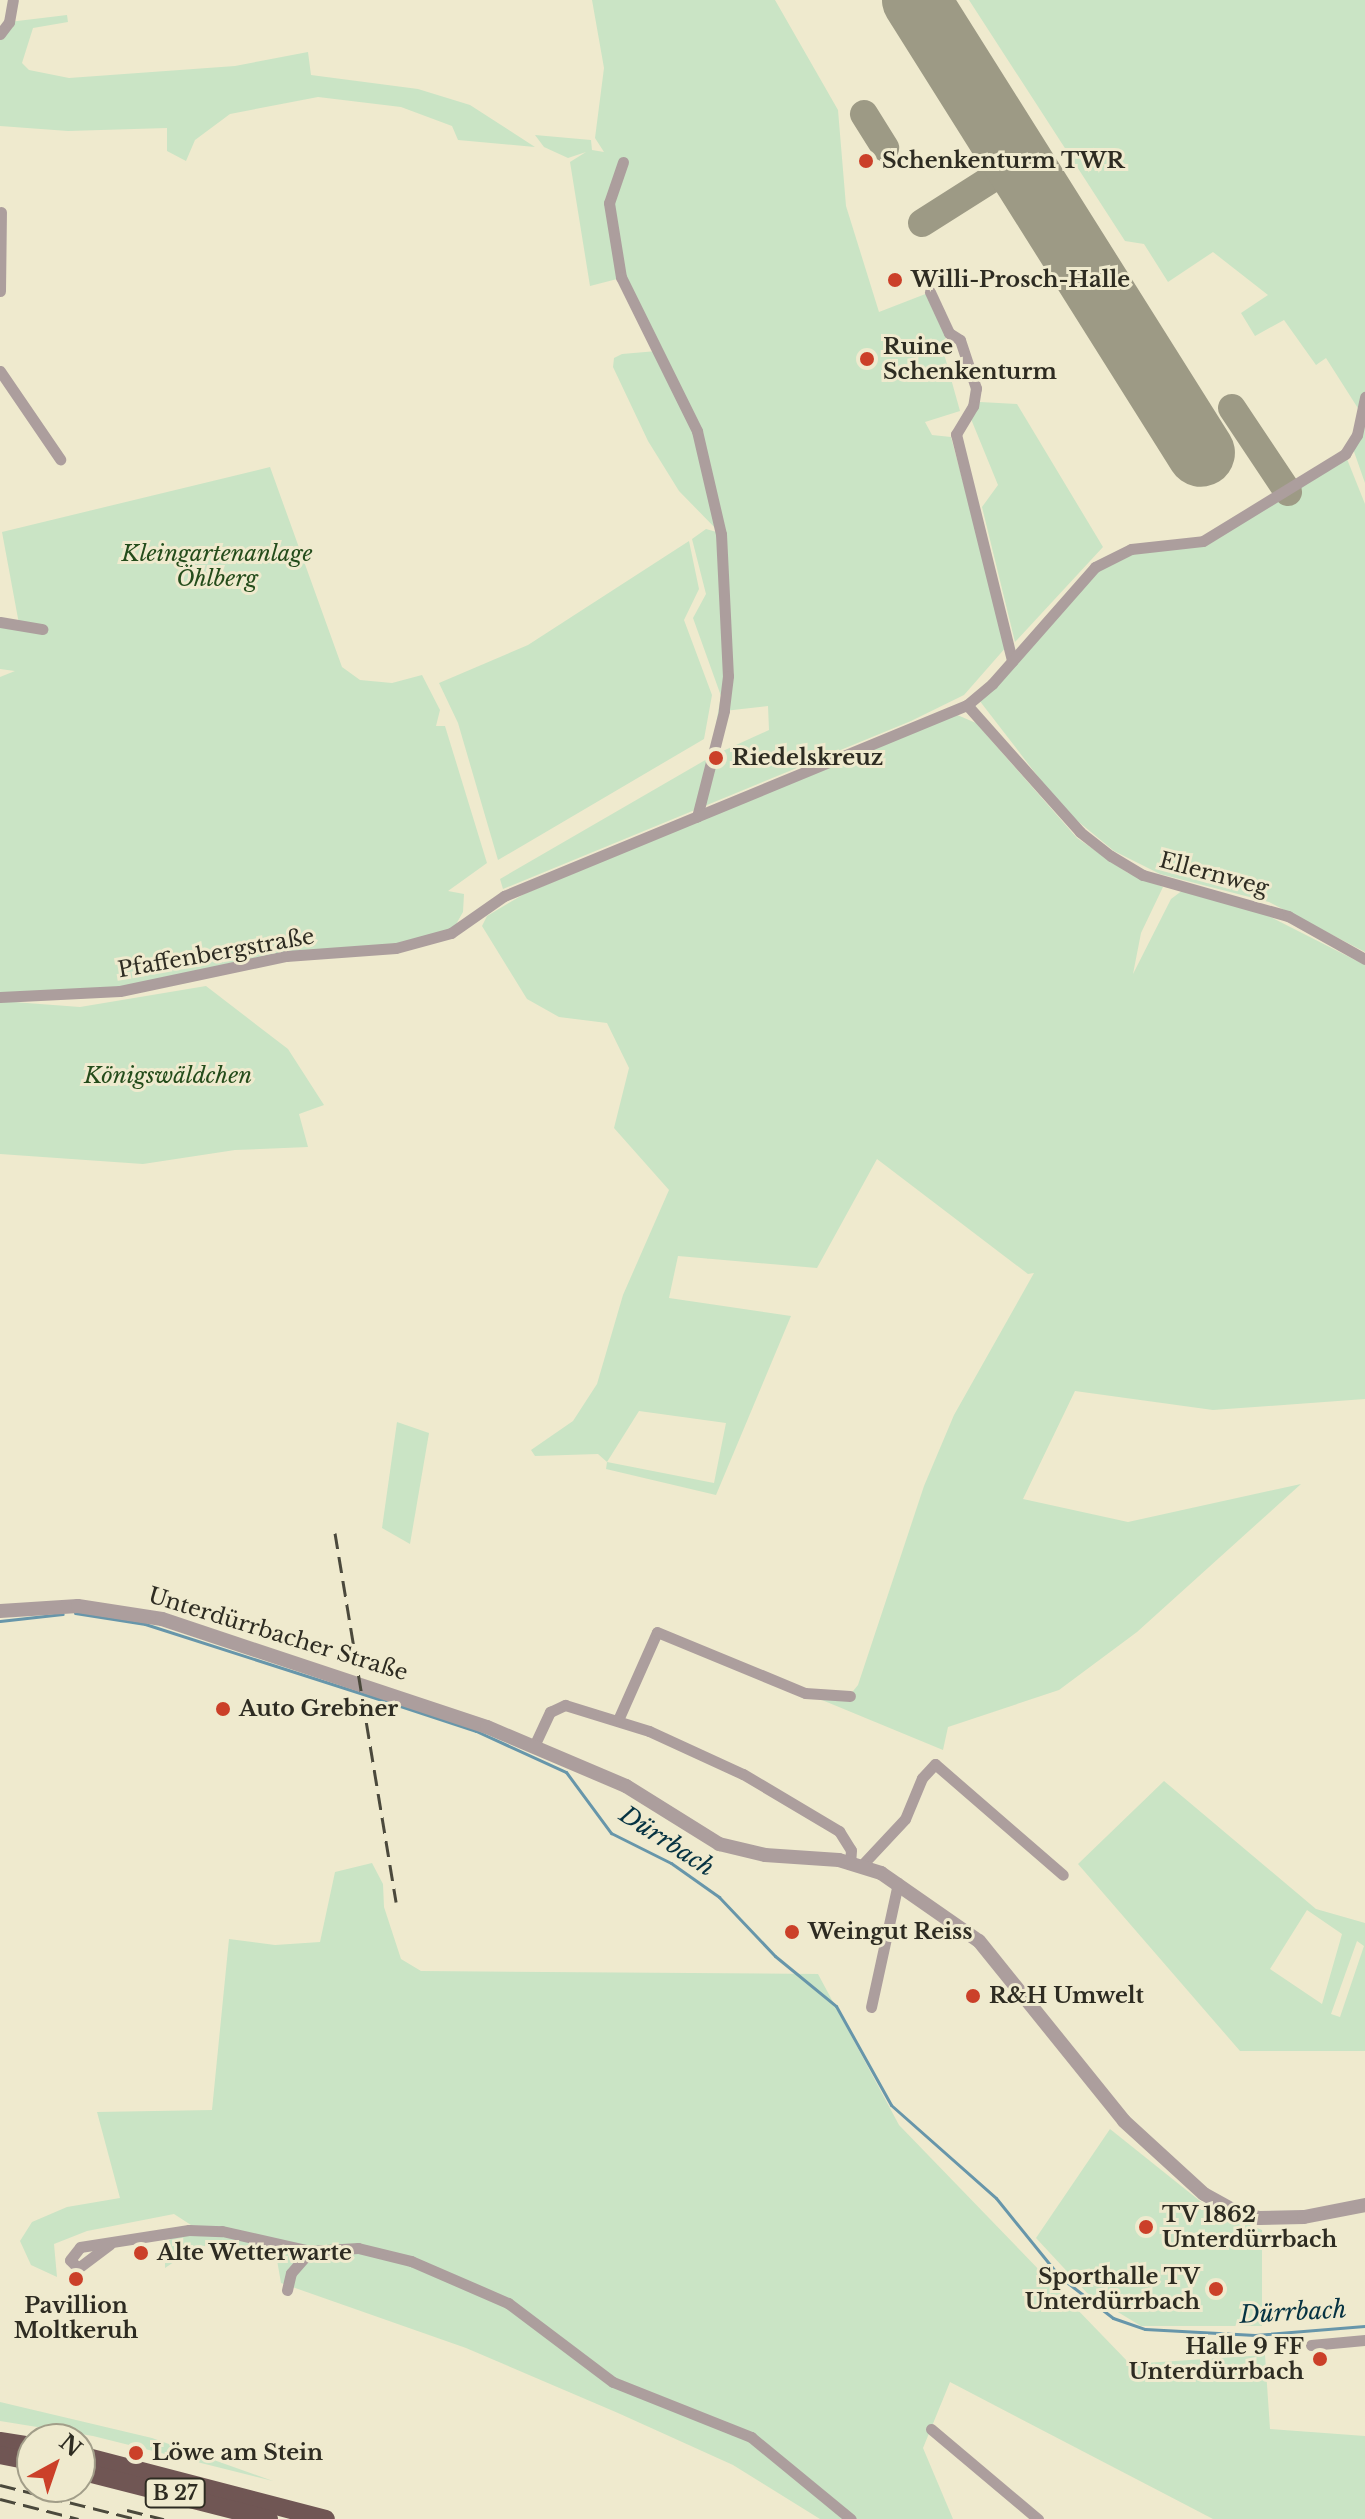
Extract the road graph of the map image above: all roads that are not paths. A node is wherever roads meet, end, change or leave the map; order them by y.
1 (13, 0) edge
2 (0, 34) edge
3 (623, 162) dead end
4 (1, 212) edge
5 (0, 291) edge
6 (930, 292) dead end
7 (0, 371) edge
8 (1365, 397) edge
9 (60, 459) dead end
10 (0, 622) edge
11 (42, 629) dead end
12 (1012, 661) junction
13 (967, 705) junction
14 (697, 817) junction
15 (1365, 959) edge
16 (0, 997) edge
17 (0, 1611) edge
18 (850, 1696) dead end
19 (618, 1720) junction
20 (534, 1746) junction
21 (856, 1864) junction
22 (1063, 1875) dead end
23 (898, 1883) junction
24 (871, 2007) dead end
25 (1365, 2205) edge
26 (110, 2244) dead end
27 (310, 2251) junction
28 (287, 2290) dead end
29 (1365, 2340) edge
30 (1311, 2345) dead end
31 (931, 2429) dead end
32 (96, 2459) edge
33 (96, 2475) edge
34 (269, 2519) edge
35 (326, 2519) edge
36 (851, 2519) edge
37 (1038, 2519) edge

1 - 2 street
3 - 14 street
4 - 5 street
6 - 12 street
7 - 9 street
8 - 12 street
10 - 11 street
12 - 13 street
13 - 14 street, Pfaffenbergstraße
13 - 15 street, Ellernweg
14 - 16 street, Pfaffenbergstraße
17 - 20 street, Unterdürrbacher Straße
18 - 19 street
19 - 20 street
19 - 21 street
20 - 21 street, Unterdürrbacher Straße
21 - 22 street
21 - 23 street, Unterdürrbacher Straße
23 - 24 street
23 - 25 street, Unterdürrbacher Straße
26 - 27 street
27 - 28 street
27 - 36 street
29 - 30 street
31 - 37 street
32 - 35 highway, B 27
33 - 34 highway, B 27

